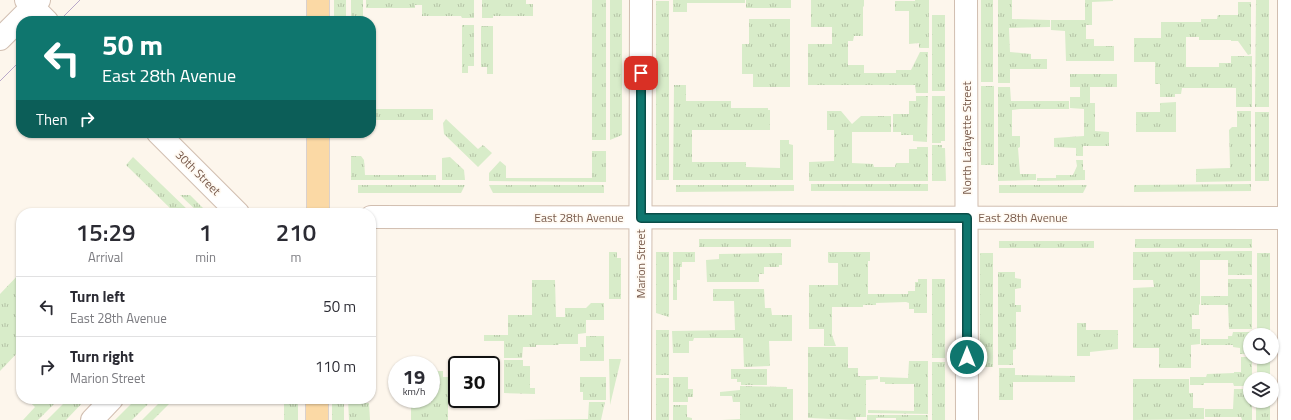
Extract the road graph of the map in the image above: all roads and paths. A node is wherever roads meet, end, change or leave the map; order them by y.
1 (318, 0) edge
2 (641, 0) edge
3 (966, 0) edge
4 (1289, 0) edge
5 (36, 7) edge
6 (26, 16) edge
7 (318, 16) edge
8 (16, 25) edge
9 (0, 39) edge
10 (163, 138) edge
11 (318, 138) edge
12 (233, 208) edge
13 (318, 208) edge
14 (376, 217) edge
15 (641, 218) junction
16 (967, 218) junction
17 (1290, 218) edge
18 (640, 361) junction
19 (107, 404) edge
20 (317, 404) edge
21 (92, 420) edge
22 (317, 420) edge
23 (629, 420) edge
24 (640, 420) edge
25 (967, 420) edge
26 (1289, 420) edge

1 - 7 main road
2 - 15 street, Marion Street
3 - 16 street, North Lafayette Street
4 - 17 street
5 - 6 street
8 - 9 street
10 - 12 street, 30th Street
11 - 13 main road
14 - 15 street, East 28th Avenue
15 - 16 street, East 28th Avenue
15 - 18 street, Marion Street
16 - 17 street, East 28th Avenue
16 - 25 street, North Lafayette Street
17 - 26 street
18 - 23 street, Marion Street
18 - 24 street, Marion Street
19 - 21 street
20 - 22 main road

